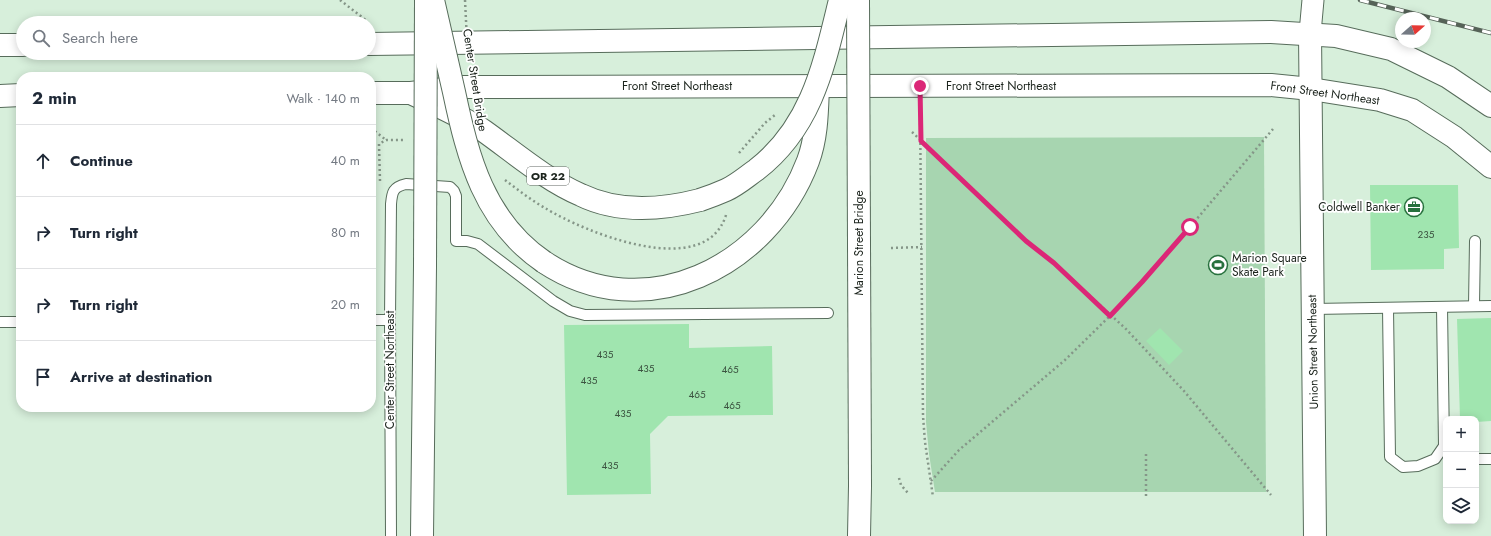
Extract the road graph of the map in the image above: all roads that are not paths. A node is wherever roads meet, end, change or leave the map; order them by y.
1 (426, 0) edge
2 (433, 0) edge
3 (840, 0) edge
4 (858, 0) edge
5 (1313, 0) edge
6 (1310, 34) junction
7 (0, 44) edge
8 (16, 44) edge
9 (376, 44) edge
10 (818, 86) junction
11 (1311, 89) junction
12 (411, 92) junction
13 (376, 93) edge
14 (16, 95) edge
15 (0, 96) edge
16 (1491, 106) edge
17 (1489, 164) edge
18 (1475, 241) dead end
19 (1474, 306) junction
20 (1491, 306) edge
21 (1442, 307) junction
22 (1388, 308) junction
23 (1313, 309) junction
24 (828, 313) dead end
25 (376, 320) edge
26 (390, 320) junction
27 (0, 322) edge
28 (16, 322) edge
29 (1435, 459) junction
30 (1443, 459) edge
31 (1479, 459) edge
32 (1491, 459) edge
33 (391, 536) edge
34 (422, 536) edge
35 (859, 536) edge
36 (1315, 536) edge

1 - 34 main road, bridge
2 - 10 main road, bridge
3 - 12 main road, OR 22, bridge
4 - 35 main road, Marion Street Bridge, bridge
5 - 6 street, Union Street Northeast
6 - 9 main road
6 - 11 main road, Union Street Northeast
6 - 16 main road
7 - 8 main road
10 - 11 main road, Front Street Northeast
10 - 12 main road, Front Street Northeast
11 - 17 main road, Front Street Northeast
11 - 23 main road, Union Street Northeast
12 - 13 main road, Front Street Northeast / OR 22
14 - 15 main road
18 - 19 lane
19 - 20 lane
19 - 21 lane
21 - 22 lane
21 - 29 lane
22 - 23 lane
22 - 29 lane
23 - 36 main road, Union Street Northeast
24 - 26 lane, Center Street Northeast
25 - 26 lane
26 - 33 lane, Center Street Northeast
27 - 28 lane
29 - 30 lane
31 - 32 lane

